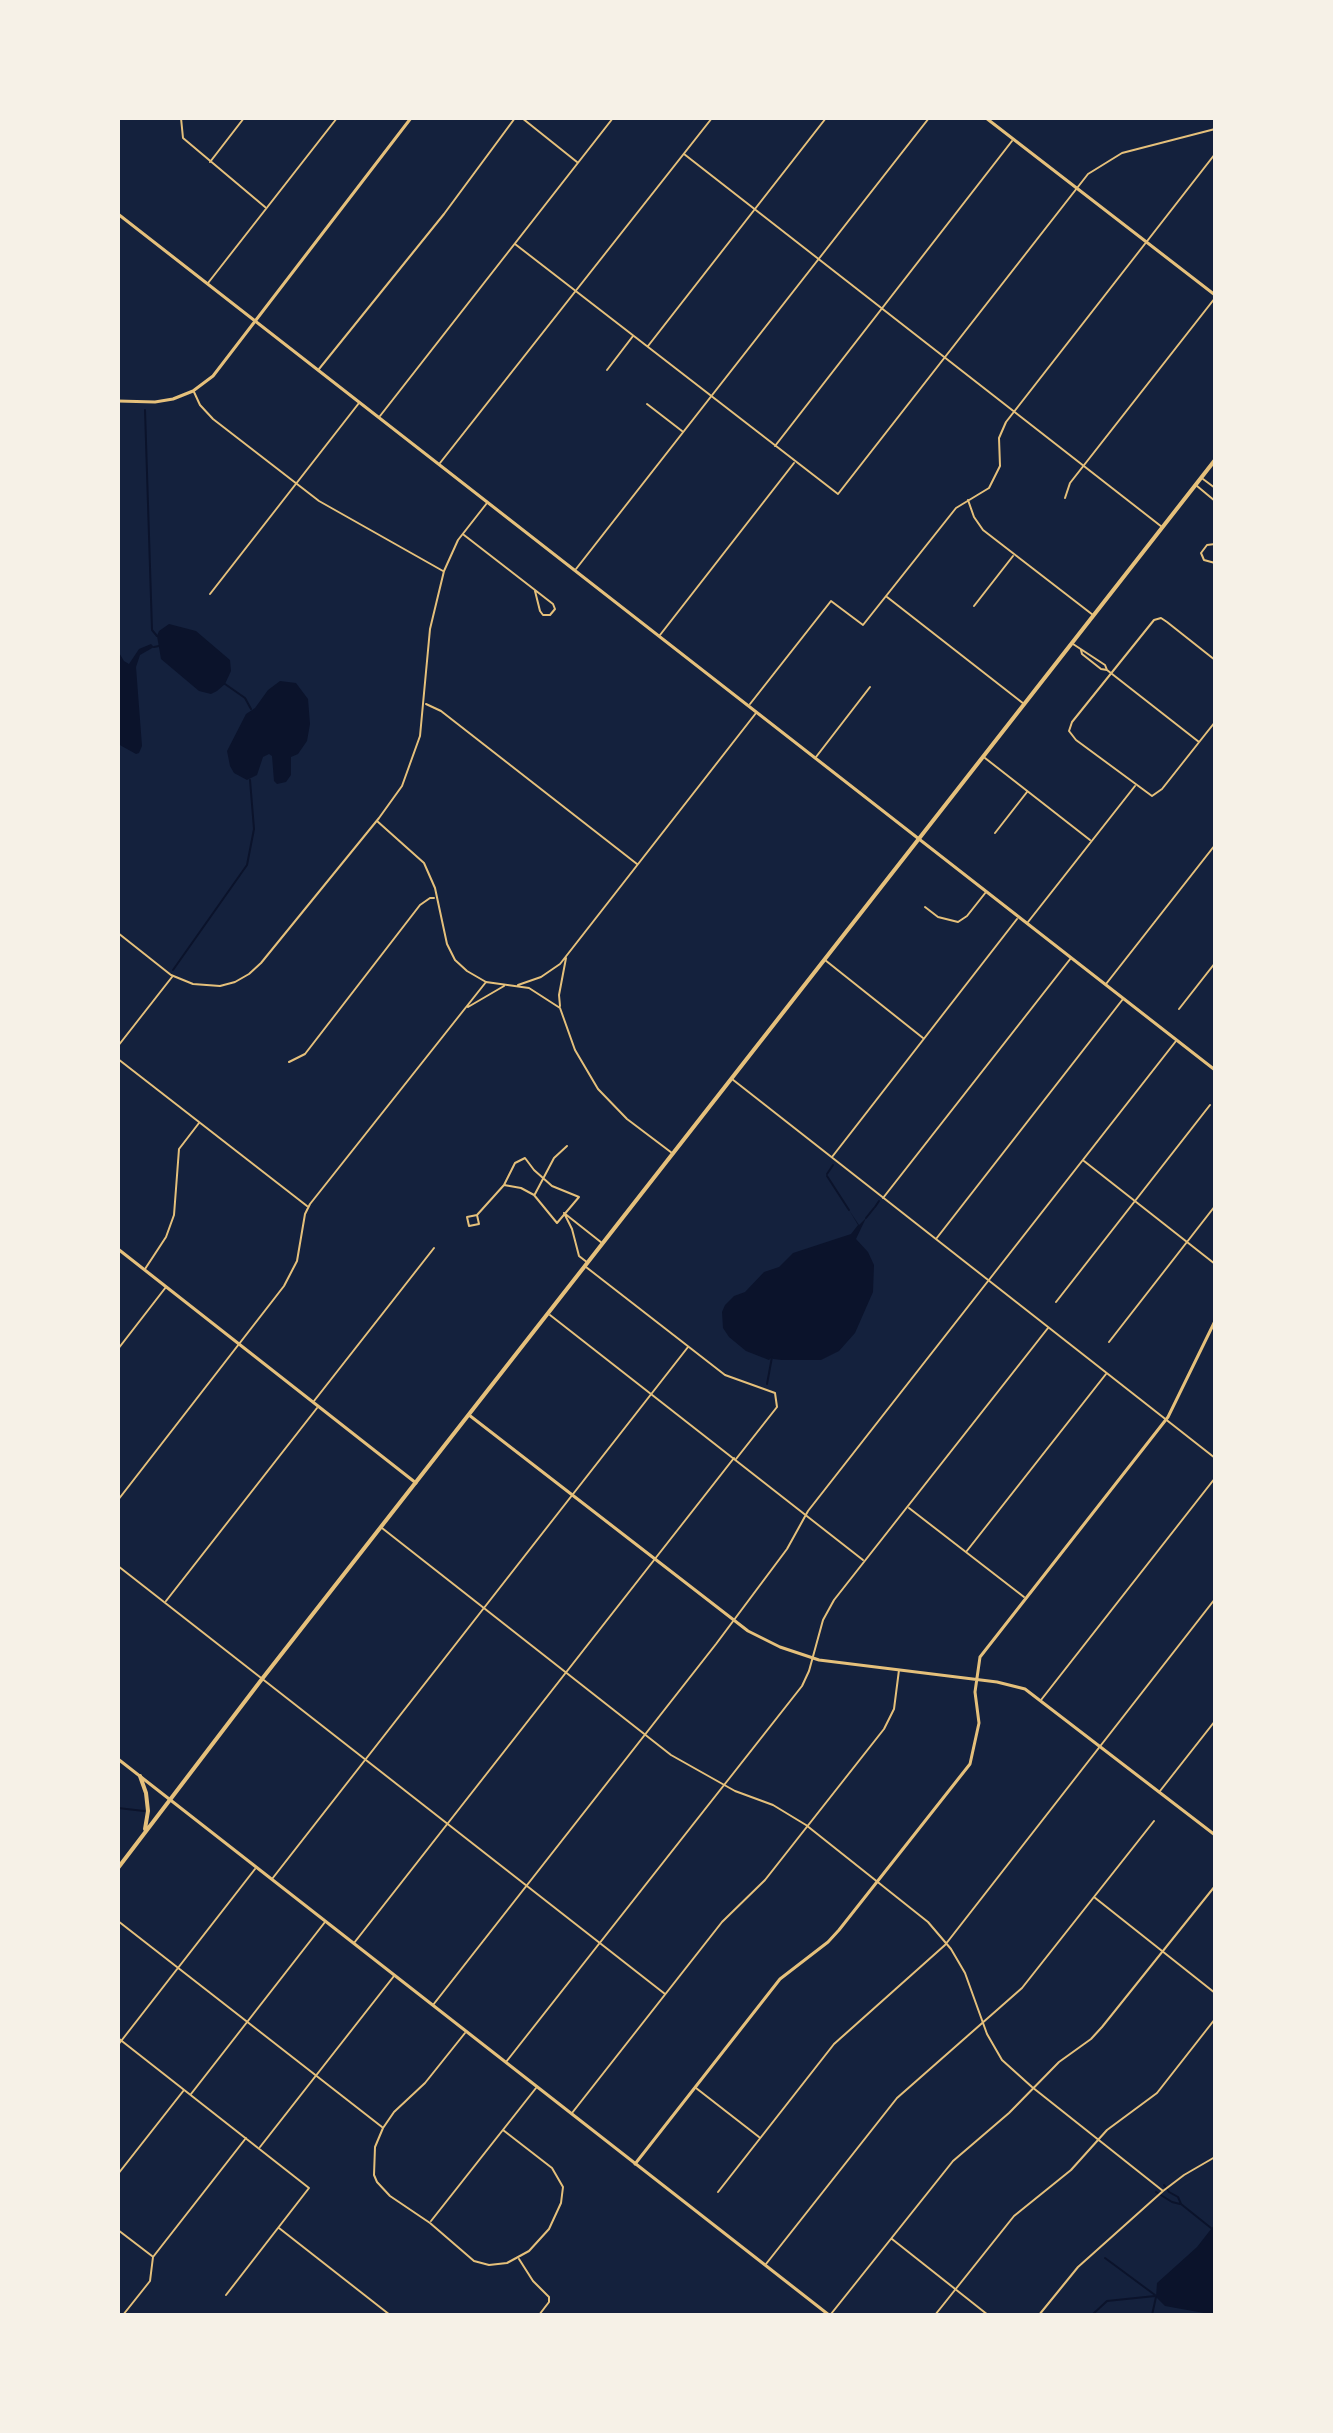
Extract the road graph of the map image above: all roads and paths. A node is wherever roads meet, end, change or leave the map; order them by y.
1 (181, 118) edge
2 (244, 118) edge
3 (337, 118) edge
4 (411, 118) edge
5 (515, 118) edge
6 (522, 118) edge
7 (613, 118) edge
8 (712, 118) edge
9 (826, 118) edge
10 (929, 118) edge
11 (986, 118) edge
12 (1214, 129) edge
13 (1215, 135) edge
14 (1013, 139) junction
15 (684, 154) junction
16 (1215, 154) edge
17 (209, 163) junction
18 (578, 163) junction
19 (1076, 188) junction
20 (266, 208) junction
21 (755, 209) junction
22 (118, 214) edge
23 (1146, 242) junction
24 (515, 244) junction
25 (819, 259) junction
26 (207, 284) junction
27 (575, 290) junction
28 (1215, 296) edge
29 (882, 308) junction
30 (256, 321) junction
31 (633, 336) junction
32 (647, 347) junction
33 (945, 357) junction
34 (318, 369) junction
35 (607, 370) dead end
36 (193, 391) junction
37 (711, 396) junction
38 (118, 401) edge
39 (360, 402) junction
40 (647, 404) dead end
41 (1014, 411) junction
42 (379, 417) junction
43 (683, 432) junction
44 (775, 447) junction
45 (1215, 460) edge
46 (795, 462) junction
47 (439, 464) junction
48 (1084, 465) junction
49 (1202, 478) junction
50 (297, 484) junction
51 (1196, 485) junction
52 (1215, 488) edge
53 (1065, 498) dead end
54 (968, 500) junction
55 (1215, 501) edge
56 (488, 502) junction
57 (1163, 527) junction
58 (463, 534) junction
59 (1215, 544) edge
60 (1014, 554) junction
61 (1215, 563) edge
62 (575, 570) junction
63 (444, 571) junction
64 (535, 591) junction
65 (210, 594) dead end
66 (886, 597) junction
67 (974, 606) dead end
68 (1094, 615) junction
69 (660, 636) junction
70 (1072, 643) junction
71 (1215, 660) edge
72 (1111, 674) junction
73 (870, 687) dead end
74 (424, 703) junction
75 (1025, 705) junction
76 (749, 706) junction
77 (757, 712) junction
78 (1215, 722) edge
79 (1199, 742) junction
80 (984, 757) junction
81 (815, 758) junction
82 (1135, 786) junction
83 (1028, 791) junction
84 (377, 821) junction
85 (995, 833) dead end
86 (919, 839) junction
87 (1091, 841) junction
88 (1215, 845) edge
89 (638, 865) junction
90 (986, 892) junction
91 (436, 898) junction
92 (925, 907) dead end
93 (1019, 917) junction
94 (1027, 923) junction
95 (118, 933) edge
96 (567, 955) junction
97 (1071, 958) junction
98 (825, 960) junction
99 (1215, 963) edge
100 (173, 976) junction
101 (486, 982) junction
102 (517, 985) junction
103 (1105, 985) junction
104 (506, 986) junction
105 (1123, 999) junction
106 (560, 1008) junction
107 (463, 1009) junction
108 (1179, 1009) dead end
109 (924, 1039) junction
110 (1176, 1040) junction
111 (118, 1046) edge
112 (118, 1059) edge
113 (289, 1062) dead end
114 (1215, 1070) edge
115 (732, 1079) junction
116 (1210, 1105) dead end
117 (199, 1122) junction
118 (567, 1146) dead end
119 (673, 1154) junction
120 (831, 1158) junction
121 (1083, 1160) junction
122 (544, 1179) junction
123 (504, 1185) junction
124 (534, 1195) junction
125 (883, 1199) junction
126 (1135, 1201) junction
127 (1215, 1206) edge
128 (308, 1207) junction
129 (564, 1213) junction
130 (477, 1215) dead end
131 (935, 1240) junction
132 (1188, 1241) junction
133 (603, 1244) junction
134 (434, 1248) dead end
135 (118, 1249) edge
136 (1215, 1264) edge
137 (586, 1265) junction
138 (144, 1270) junction
139 (988, 1281) junction
140 (166, 1287) junction
141 (1056, 1302) dead end
142 (548, 1314) junction
143 (1215, 1321) edge
144 (1048, 1328) junction
145 (1109, 1342) dead end
146 (240, 1345) junction
147 (688, 1347) junction
148 (118, 1349) edge
149 (1106, 1373) junction
150 (651, 1394) junction
151 (314, 1402) junction
152 (319, 1407) junction
153 (469, 1415) junction
154 (1166, 1420) junction
155 (1215, 1458) edge
156 (735, 1459) junction
157 (1215, 1478) edge
158 (416, 1483) junction
159 (572, 1496) junction
160 (118, 1500) edge
161 (907, 1506) junction
162 (806, 1515) junction
163 (381, 1527) junction
164 (966, 1552) junction
165 (653, 1560) junction
166 (864, 1560) junction
167 (118, 1566) edge
168 (1025, 1598) junction
169 (1215, 1599) edge
170 (165, 1602) junction
171 (484, 1609) junction
172 (732, 1621) junction
173 (812, 1658) junction
174 (899, 1670) junction
175 (565, 1672) junction
176 (262, 1679) junction
177 (976, 1679) junction
178 (1041, 1700) junction
179 (1215, 1721) edge
180 (645, 1735) junction
181 (1100, 1746) junction
182 (118, 1759) edge
183 (366, 1760) junction
184 (140, 1776) junction
185 (725, 1786) junction
186 (1159, 1792) junction
187 (169, 1799) junction
188 (1154, 1821) dead end
189 (447, 1823) junction
190 (807, 1827) junction
191 (143, 1834) junction
192 (1215, 1835) edge
193 (118, 1868) edge
194 (256, 1868) junction
195 (271, 1880) junction
196 (878, 1882) junction
197 (527, 1885) junction
198 (1215, 1886) edge
199 (1094, 1897) junction
200 (118, 1921) edge
201 (325, 1922) junction
202 (599, 1942) junction
203 (353, 1944) junction
204 (946, 1944) junction
205 (1163, 1951) junction
206 (178, 1968) junction
207 (394, 1976) junction
208 (1215, 1993) edge
209 (665, 1994) junction
210 (432, 2006) junction
211 (1215, 2019) edge
212 (247, 2022) junction
213 (983, 2022) junction
214 (465, 2031) junction
215 (120, 2039) edge
216 (118, 2045) edge
217 (506, 2062) junction
218 (316, 2076) junction
219 (537, 2087) junction
220 (1032, 2087) junction
221 (696, 2088) junction
222 (184, 2090) junction
223 (190, 2094) junction
224 (571, 2114) junction
225 (383, 2128) junction
226 (503, 2130) junction
227 (246, 2138) junction
228 (760, 2138) junction
229 (1098, 2140) junction
230 (259, 2148) junction
231 (1215, 2157) edge
232 (635, 2164) junction
233 (118, 2174) edge
234 (1163, 2191) junction
235 (718, 2192) dead end
236 (430, 2223) junction
237 (278, 2227) junction
238 (118, 2230) edge
239 (891, 2238) junction
240 (153, 2257) junction
241 (519, 2259) junction
242 (765, 2265) junction
243 (955, 2289) junction
244 (226, 2295) dead end
245 (123, 2315) edge
246 (390, 2315) edge
247 (539, 2315) edge
248 (830, 2315) edge
249 (935, 2315) edge
250 (988, 2315) edge
251 (1039, 2315) edge

1 - 17 street
2 - 17 street
3 - 20 street
4 - 30 street
5 - 34 street
6 - 18 street
7 - 18 street
8 - 15 street
9 - 21 street
10 - 25 street
11 - 14 street
12 - 13 street
12 - 19 street
14 - 19 street
14 - 29 street
15 - 21 street
15 - 27 street
16 - 23 street
17 - 20 street
18 - 24 street
19 - 23 street
19 - 33 street
20 - 26 street
21 - 25 street
21 - 32 street
22 - 26 street
23 - 28 street
23 - 41 street
24 - 27 street
24 - 42 street
25 - 29 street
25 - 37 street
26 - 30 street
27 - 31 street
27 - 47 street
28 - 48 street
29 - 33 street
29 - 44 street
30 - 34 street
30 - 36 street
31 - 32 street
31 - 35 street
32 - 37 street
33 - 41 street
33 - 46 street
34 - 39 street
36 - 38 street
36 - 50 street
37 - 43 street
37 - 44 street
39 - 42 street
39 - 50 street
40 - 43 street
41 - 48 street
41 - 54 street
42 - 47 street
43 - 62 street
44 - 46 street
45 - 49 main road
46 - 69 street
47 - 56 street
48 - 53 street
48 - 57 street
49 - 51 main road
49 - 52 street
50 - 63 street
50 - 65 street
51 - 55 street
51 - 57 main road
54 - 60 street
54 - 66 street
56 - 58 street
56 - 62 street
57 - 68 main road
58 - 63 street
58 - 64 street
59 - 61 street
60 - 67 street
60 - 68 street
62 - 69 street
63 - 74 street
64 - 64 street
66 - 75 street
66 - 76 street
68 - 70 main road
69 - 76 street
70 - 72 street
70 - 75 main road
71 - 72 street
72 - 79 street
72 - 82 street
73 - 81 street
74 - 84 street
74 - 89 street
75 - 80 main road
76 - 77 street
77 - 81 street
77 - 89 street
78 - 79 street
79 - 82 street
80 - 83 street
80 - 86 main road
81 - 86 street
82 - 87 street
83 - 85 street
83 - 87 street
84 - 91 street
84 - 100 street
86 - 90 street
86 - 98 main road
87 - 94 street
88 - 103 street
89 - 96 street
90 - 92 street
90 - 93 street
91 - 101 street
91 - 113 street
93 - 94 street
93 - 109 street
94 - 97 street
95 - 100 street
96 - 102 street
96 - 106 street
97 - 103 street
97 - 125 street
98 - 109 street
98 - 115 main road
99 - 108 street
100 - 111 street
101 - 104 street
101 - 107 street
102 - 104 street
102 - 106 street
103 - 105 street
104 - 107 street
105 - 110 street
105 - 131 street
106 - 119 street
107 - 128 street
109 - 120 street
110 - 114 street
110 - 121 street
112 - 117 street
115 - 119 main road
115 - 120 street
116 - 126 street
117 - 128 street
117 - 138 street
118 - 122 street
119 - 133 main road
120 - 125 street
121 - 126 street
121 - 139 street
122 - 123 street
122 - 124 street
122 - 129 street
123 - 124 street
123 - 130 street
124 - 129 street
125 - 131 street
126 - 132 street
126 - 141 street
127 - 132 street
128 - 146 street
129 - 133 street
129 - 137 street
131 - 139 street
132 - 136 street
132 - 145 street
133 - 137 main road
134 - 151 street
135 - 138 street
137 - 142 main road
137 - 147 street
138 - 140 street
139 - 144 street
139 - 162 street
140 - 146 street
140 - 148 street
142 - 150 street
142 - 153 main road
143 - 154 street
144 - 149 street
144 - 161 street
146 - 151 street
146 - 160 street
147 - 150 street
147 - 156 street
149 - 154 street
149 - 164 street
150 - 156 street
150 - 159 street
151 - 152 street
152 - 158 street
152 - 170 street
153 - 158 main road
153 - 159 street
154 - 155 street
154 - 168 street
156 - 162 street
156 - 165 street
157 - 178 street
158 - 163 main road
159 - 165 street
159 - 171 street
161 - 164 street
161 - 166 street
162 - 166 street
162 - 172 street
163 - 171 street
163 - 176 main road
164 - 168 street
165 - 172 street
165 - 175 street
166 - 173 street
167 - 170 street
168 - 177 street
169 - 181 street
170 - 176 street
171 - 175 street
171 - 183 street
172 - 173 street
172 - 180 street
173 - 174 street
173 - 185 street
174 - 177 street
174 - 190 street
175 - 180 street
175 - 189 street
176 - 183 street
176 - 187 main road
177 - 178 street
177 - 196 street
178 - 181 street
179 - 186 street
180 - 185 street
180 - 197 street
181 - 186 street
181 - 204 street
182 - 184 street
183 - 189 street
183 - 195 street
184 - 187 street
184 - 191 main road
185 - 190 street
185 - 202 street
186 - 192 street
187 - 191 main road
187 - 194 street
188 - 199 street
189 - 197 street
189 - 203 street
190 - 196 street
190 - 209 street
191 - 193 main road
194 - 195 street
194 - 206 street
195 - 201 street
196 - 204 street
196 - 221 street
197 - 202 street
197 - 210 street
198 - 205 street
199 - 205 street
199 - 213 street
200 - 206 street
201 - 203 street
201 - 212 street
202 - 209 street
202 - 217 street
203 - 207 street
204 - 213 street
204 - 228 street
205 - 208 street
205 - 220 street
206 - 212 street
206 - 215 street
207 - 210 street
207 - 218 street
209 - 224 street
210 - 214 street
211 - 229 street
212 - 218 street
212 - 223 street
213 - 220 street
213 - 242 street
214 - 217 street
214 - 225 street
215 - 216 street
215 - 222 street
217 - 219 street
218 - 225 street
218 - 230 street
219 - 224 street
219 - 226 street
220 - 229 street
220 - 239 street
221 - 228 street
221 - 232 street
222 - 223 street
222 - 233 street
223 - 227 street
224 - 232 street
225 - 236 street
226 - 236 street
226 - 241 street
227 - 230 street
227 - 240 street
228 - 235 street
229 - 234 street
229 - 243 street
230 - 237 street
231 - 234 street
232 - 242 street
234 - 251 street
236 - 241 street
237 - 244 street
237 - 246 street
238 - 240 street
239 - 243 street
239 - 248 street
240 - 245 street
241 - 247 street
242 - 248 street
243 - 249 street
243 - 250 street

